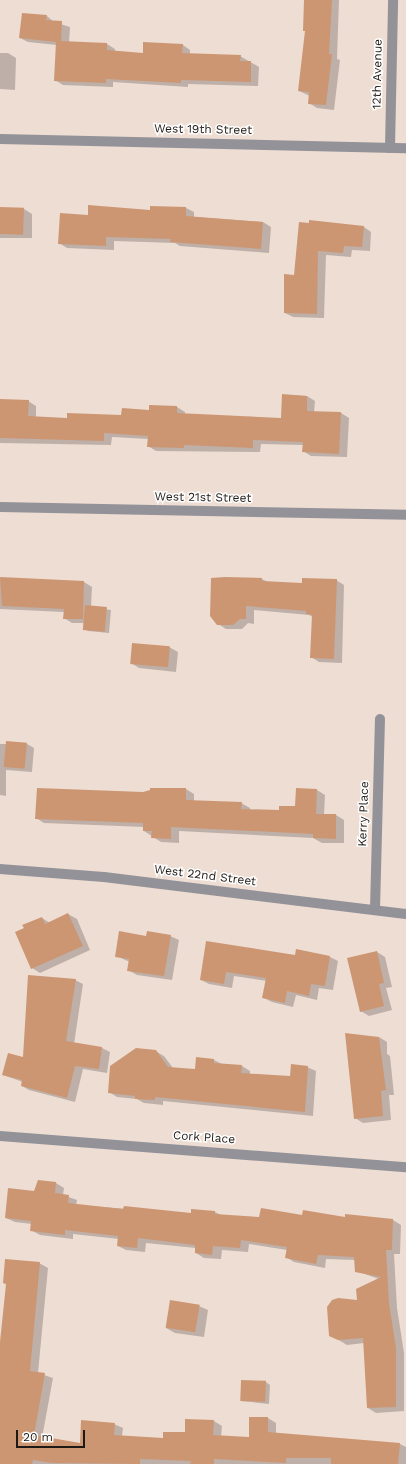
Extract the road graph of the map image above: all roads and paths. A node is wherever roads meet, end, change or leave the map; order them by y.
1 (393, 0) edge
2 (0, 139) edge
3 (390, 148) junction
4 (406, 148) edge
5 (0, 507) edge
6 (406, 515) edge
7 (380, 719) dead end
8 (0, 869) edge
9 (374, 909) junction
10 (406, 914) edge
11 (0, 1136) edge
12 (406, 1166) edge

1 - 3 street, 12th Avenue
2 - 3 street, West 19th Street
3 - 4 street, West 19th Street
5 - 6 street, West 21st Street
7 - 9 street, Kerry Place
8 - 9 street, West 22nd Street
9 - 10 street, West 22nd Street
11 - 12 street, Cork Place

